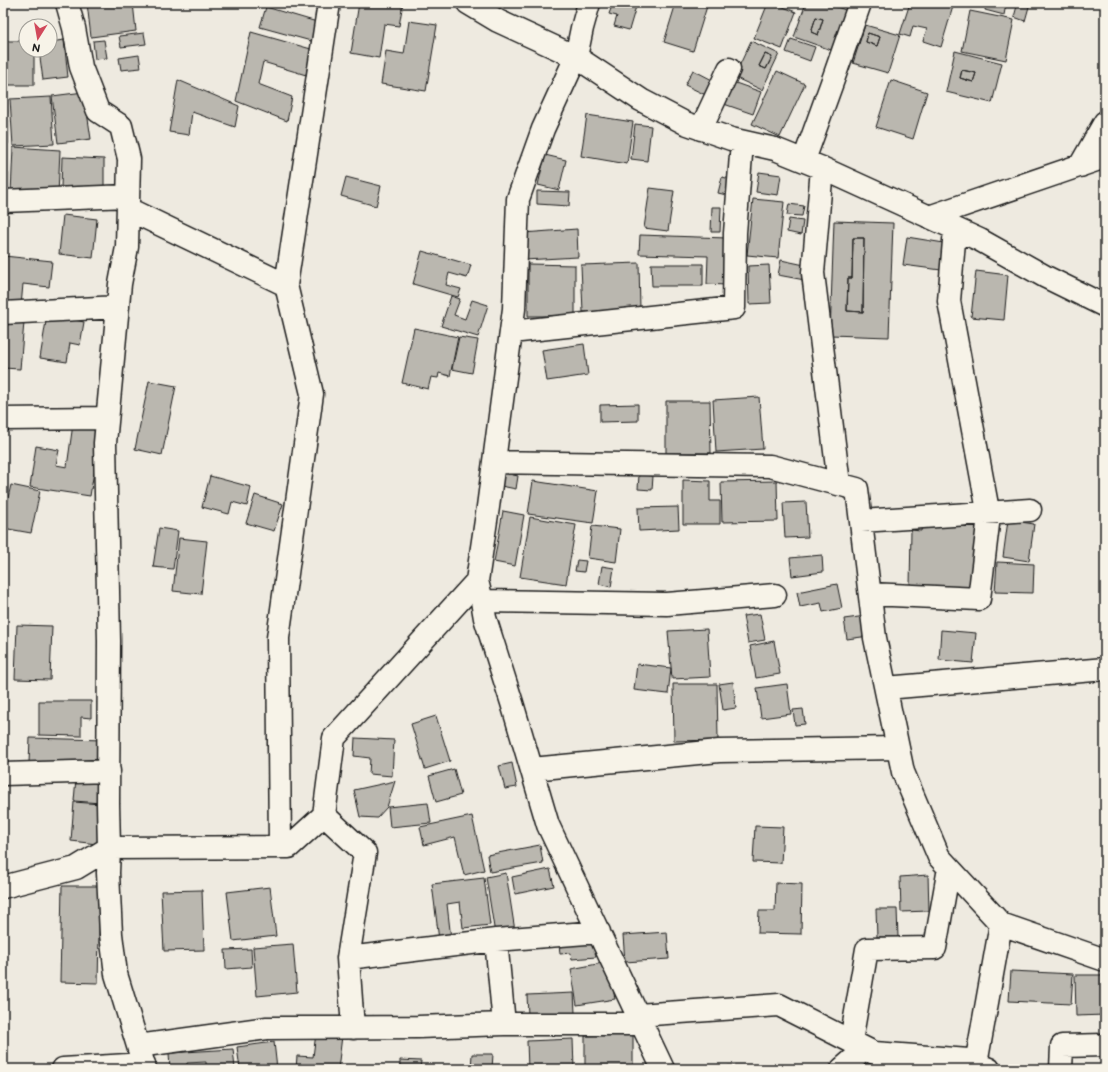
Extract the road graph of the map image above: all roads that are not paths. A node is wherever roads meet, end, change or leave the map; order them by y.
1 (66, 3) edge
2 (329, 3) edge
3 (468, 3) edge
4 (589, 3) edge
5 (860, 3) edge
6 (576, 57) junction
7 (729, 69) dead end
8 (1105, 122) edge
9 (701, 129) junction
10 (742, 142) junction
11 (1105, 157) edge
12 (813, 164) junction
13 (1080, 166) junction
14 (3, 201) edge
15 (128, 202) junction
16 (929, 217) junction
17 (955, 229) junction
18 (286, 285) junction
19 (1105, 306) edge
20 (118, 307) junction
21 (3, 313) edge
22 (511, 332) junction
23 (107, 418) junction
24 (3, 419) edge
25 (494, 462) junction
26 (839, 484) junction
27 (1030, 510) dead end
28 (988, 512) junction
29 (861, 521) junction
30 (480, 591) junction
31 (870, 594) junction
32 (775, 595) dead end
33 (1105, 669) edge
34 (886, 688) junction
35 (898, 748) junction
36 (532, 769) junction
37 (109, 772) junction
38 (3, 774) edge
39 (324, 815) junction
40 (280, 846) junction
41 (110, 848) junction
42 (949, 868) junction
43 (3, 887) edge
44 (1001, 924) junction
45 (599, 932) junction
46 (496, 940) junction
47 (348, 958) junction
48 (1105, 960) edge
49 (640, 1020) junction
50 (504, 1024) junction
51 (353, 1028) junction
52 (858, 1045) junction
53 (1105, 1045) edge
54 (142, 1060) edge
55 (983, 1066) edge
56 (63, 1069) edge
57 (70, 1069) edge
58 (663, 1069) edge
59 (842, 1069) edge
60 (1061, 1069) edge

1 - 15 street
2 - 18 street
3 - 6 street
4 - 6 street
5 - 12 street
6 - 9 street
6 - 22 street
7 - 9 street
8 - 13 street
9 - 10 street
10 - 12 street
10 - 22 street
11 - 13 street
12 - 16 street
12 - 26 street
13 - 16 street
14 - 15 street
15 - 18 street
15 - 20 street
16 - 17 street
17 - 19 street
17 - 28 street
18 - 40 street
20 - 21 street
20 - 23 street
22 - 25 street
23 - 24 street
23 - 37 street
25 - 26 street
25 - 30 street
26 - 29 street
27 - 28 street
28 - 29 street
28 - 31 street
29 - 31 street
30 - 32 street
30 - 36 street
30 - 39 street
31 - 34 street
33 - 34 street
34 - 35 street
35 - 36 street
35 - 42 street
36 - 45 street
37 - 38 street
37 - 41 street
39 - 40 street
39 - 47 street
40 - 41 street
41 - 43 street
41 - 54 street
42 - 44 street
42 - 52 street
44 - 48 street
44 - 55 street
45 - 46 street
45 - 49 street
46 - 47 street
46 - 50 street
47 - 51 street
49 - 50 street
49 - 52 street
49 - 58 street
50 - 51 street
51 - 54 street
52 - 55 street
52 - 59 street
53 - 60 street
54 - 57 street
56 - 57 street

